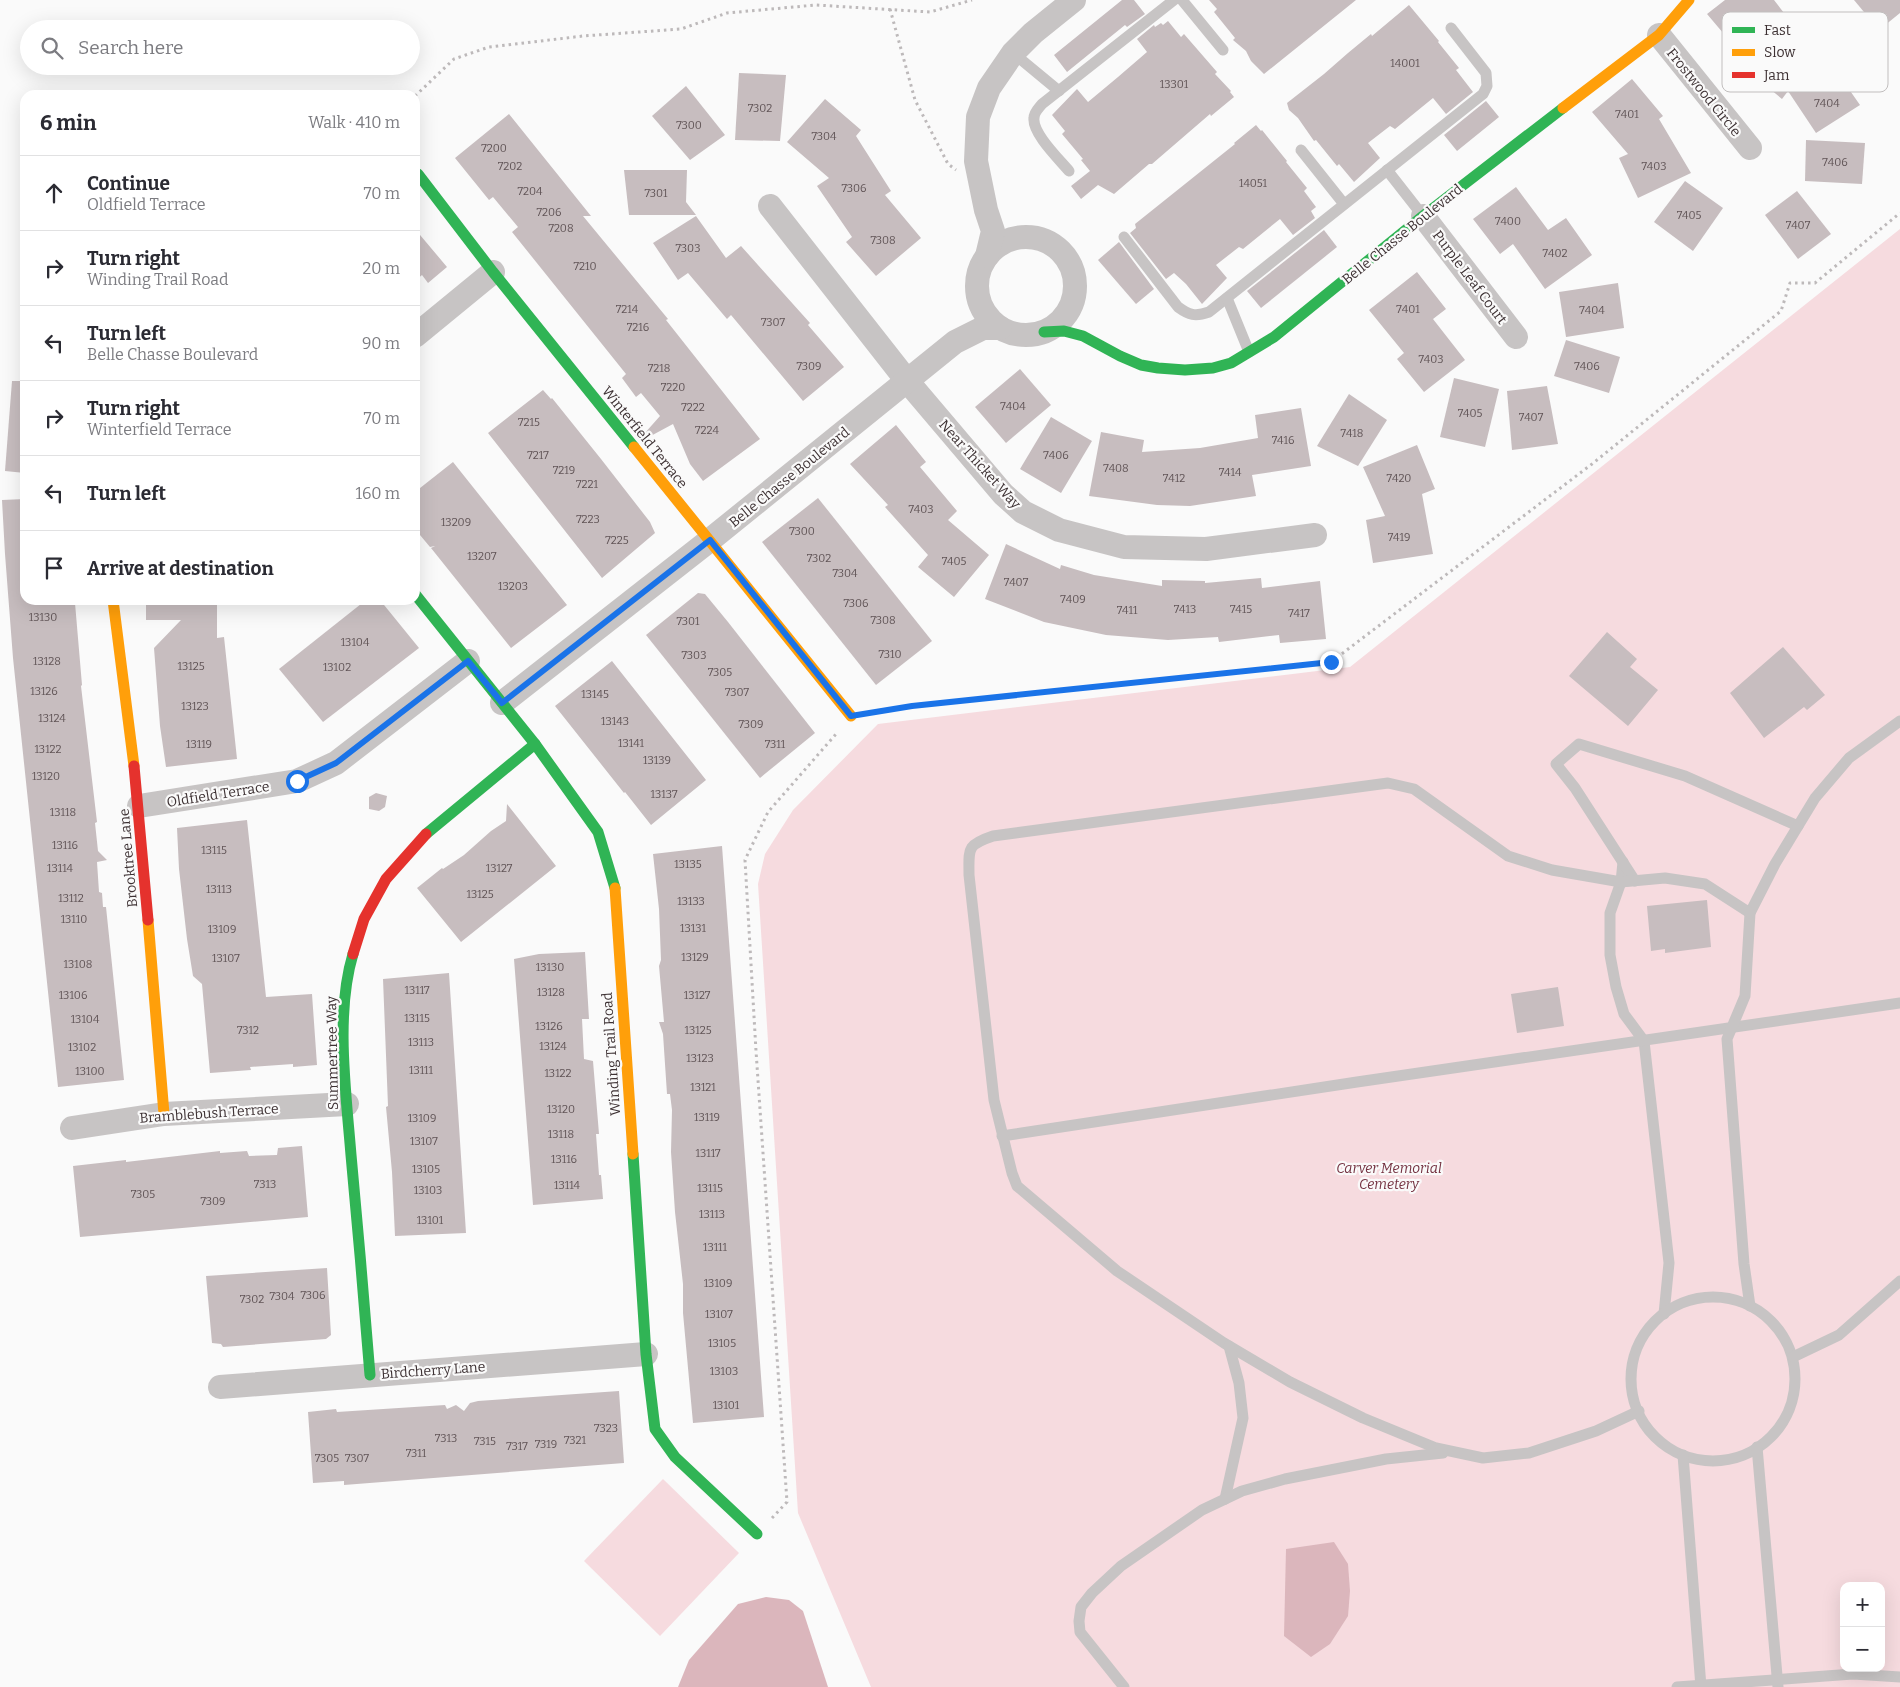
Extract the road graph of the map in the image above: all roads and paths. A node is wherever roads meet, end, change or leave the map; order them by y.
1 (972, 0) edge
2 (1074, 0) edge
3 (1174, 0) edge
4 (1182, 0) edge
5 (1689, 0) edge
6 (890, 9) junction
7 (1451, 28) dead end
8 (1658, 35) junction
9 (1222, 50) dead end
10 (1013, 53) junction
11 (420, 91) edge
12 (1059, 91) junction
13 (1750, 148) dead end
14 (1301, 150) dead end
15 (1387, 170) junction
16 (1069, 171) dead end
17 (420, 177) edge
18 (980, 188) junction
19 (1344, 204) junction
20 (770, 206) dead end
21 (1900, 213) edge
22 (1423, 216) junction
23 (990, 220) junction
24 (1124, 237) dead end
25 (1021, 238) junction
26 (987, 256) junction
27 (493, 272) junction
28 (1227, 298) junction
29 (979, 299) junction
30 (1073, 304) junction
31 (1000, 328) junction
32 (420, 332) edge
33 (1044, 332) junction
34 (1083, 336) junction
35 (1516, 337) dead end
36 (955, 342) junction
37 (1250, 353) junction
38 (908, 382) junction
39 (1315, 536) dead end
40 (710, 540) junction
41 (420, 600) edge
42 (114, 605) edge
43 (468, 661) junction
44 (502, 703) junction
45 (851, 716) junction
46 (1900, 721) edge
47 (535, 744) junction
48 (139, 806) junction
49 (1798, 826) junction
50 (1623, 862) junction
51 (1636, 881) junction
52 (1621, 882) junction
53 (1750, 913) junction
54 (1900, 1003) edge
55 (1732, 1028) junction
56 (1644, 1041) junction
57 (347, 1104) junction
58 (164, 1114) junction
59 (72, 1128) dead end
60 (1002, 1136) junction
61 (1900, 1281) edge
62 (1750, 1306) junction
63 (1664, 1314) junction
64 (1229, 1346) junction
65 (646, 1354) junction
66 (1793, 1357) junction
67 (370, 1375) junction
68 (220, 1387) dead end
69 (1639, 1411) junction
70 (1757, 1447) junction
71 (1452, 1452) junction
72 (1682, 1455) junction
73 (1226, 1499) junction
74 (756, 1534) joint
75 (1900, 1677) edge
76 (1777, 1683) edge
77 (1701, 1686) edge
78 (1124, 1687) edge
79 (1677, 1687) edge

1 - 6 path
2 - 10 street, Belle Chasse Boulevard
3 - 12 lane
4 - 9 lane
5 - 8 street, Belle Chasse Boulevard
6 - 11 path
6 - 18 path
7 - 15 lane
8 - 13 street, Frostwood Circle
8 - 22 street, Belle Chasse Boulevard
10 - 12 lane
10 - 18 street, Belle Chasse Boulevard
12 - 16 lane
14 - 19 lane
15 - 19 lane
15 - 22 lane
17 - 27 street, Winterfield Terrace
18 - 23 street, Belle Chasse Boulevard
19 - 28 lane
20 - 38 street, Near Thicket Way
21 - 45 path
22 - 35 street, Purple Leaf Court
22 - 37 street, Belle Chasse Boulevard
23 - 25 street
23 - 26 street, Belle Chasse Boulevard
24 - 28 lane
25 - 26 street
25 - 30 street
26 - 29 street, Belle Chasse Boulevard
27 - 32 street
27 - 40 street, Winterfield Terrace
28 - 37 lane
29 - 31 street
29 - 36 street, Belle Chasse Boulevard
30 - 33 street
30 - 34 street
31 - 33 street, Belle Chasse Boulevard
31 - 36 street, Belle Chasse Boulevard
33 - 34 street, Belle Chasse Boulevard
34 - 37 street, Belle Chasse Boulevard
36 - 38 street, Belle Chasse Boulevard
38 - 39 street, Near Thicket Way
38 - 40 street, Belle Chasse Boulevard
40 - 44 street, Belle Chasse Boulevard
40 - 45 street, Winterfield Terrace
41 - 43 street, Winding Trail Road
42 - 48 street, Brooktree Lane
43 - 44 street, Winding Trail Road
43 - 48 street, Oldfield Terrace
44 - 47 street, Winding Trail Road
45 - 74 path
46 - 49 lane
47 - 57 street, Summertree Way
47 - 65 street, Winding Trail Road
48 - 58 street, Brooktree Lane
49 - 50 lane
49 - 53 lane
50 - 51 lane
50 - 52 lane
51 - 52 lane
51 - 53 lane
52 - 56 lane
52 - 60 lane
53 - 55 lane
54 - 55 lane
55 - 56 lane
55 - 62 lane
56 - 60 lane
56 - 63 lane
57 - 58 street, Bramblebush Terrace
57 - 67 street, Summertree Way
58 - 59 street, Bramblebush Terrace
60 - 64 lane
61 - 66 lane
62 - 63 lane
62 - 66 lane
63 - 69 lane
64 - 71 lane
64 - 73 lane
65 - 67 street, Birdcherry Lane
65 - 74 street, Winding Trail Road
66 - 70 lane
67 - 68 street, Birdcherry Lane
69 - 71 lane
69 - 72 lane
70 - 72 lane
70 - 76 lane
71 - 73 lane
72 - 77 lane
73 - 78 lane
75 - 76 lane
76 - 77 lane
77 - 79 lane

